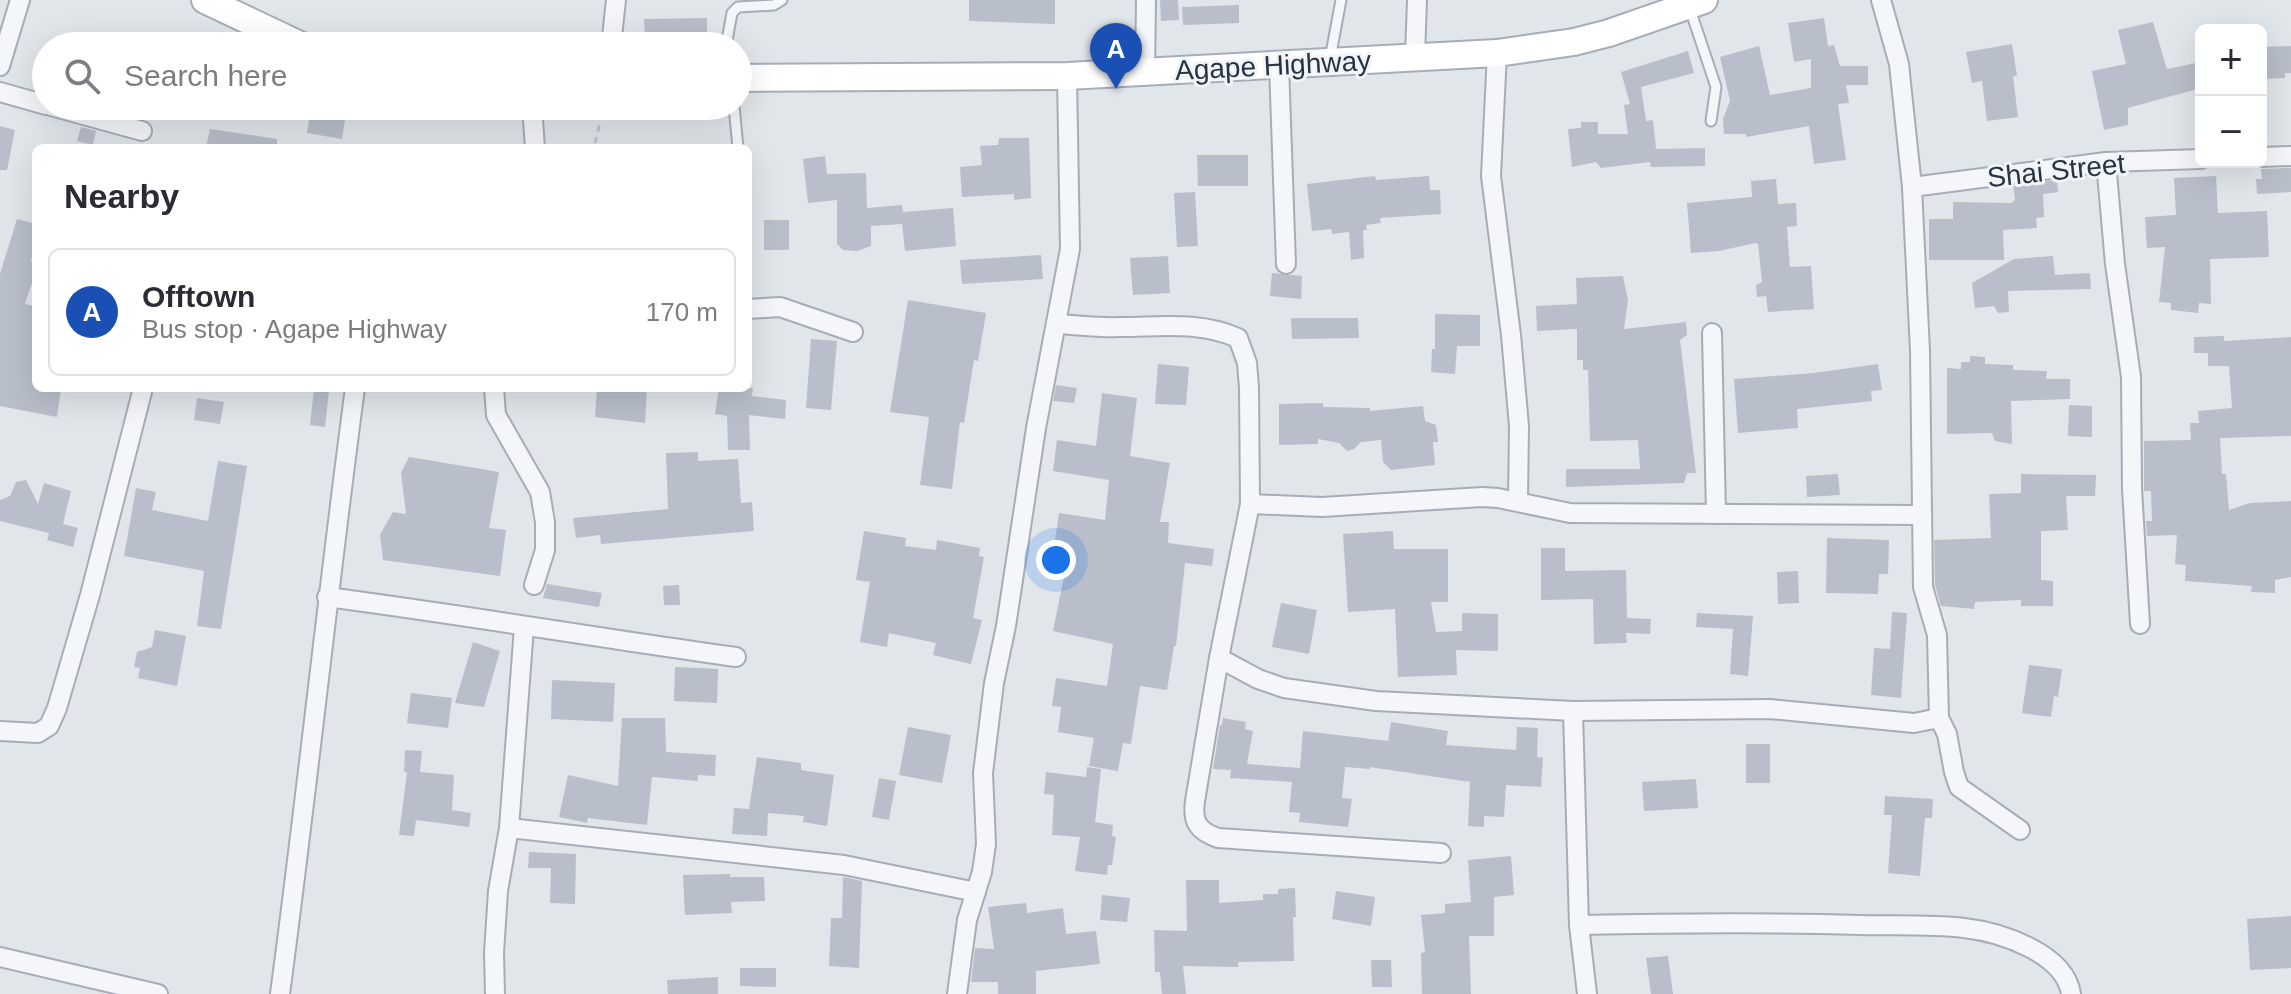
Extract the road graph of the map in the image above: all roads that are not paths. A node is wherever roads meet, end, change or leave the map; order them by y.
1 (20, 0) edge
2 (205, 0) edge
3 (616, 0) edge
4 (782, 0) edge
5 (1146, 0) edge
6 (1341, 0) edge
7 (1417, 0) edge
8 (1881, 0) edge
9 (1696, 3) edge
10 (272, 32) edge
11 (613, 32) edge
12 (729, 32) edge
13 (1497, 53) junction
14 (1415, 57) junction
15 (1329, 62) junction
16 (1279, 65) junction
17 (0, 66) edge
18 (1145, 71) junction
19 (1067, 76) junction
20 (752, 78) edge
21 (0, 92) edge
22 (32, 100) edge
23 (103, 120) edge
24 (533, 120) edge
25 (735, 120) edge
26 (1711, 121) dead end
27 (142, 131) dead end
28 (535, 144) edge
29 (738, 144) edge
30 (2291, 156) edge
31 (2267, 157) edge
32 (2195, 159) edge
33 (2106, 162) junction
34 (1912, 187) junction
35 (1286, 264) dead end
36 (752, 309) edge
37 (1057, 324) junction
38 (853, 332) dead end
39 (1712, 333) dead end
40 (142, 392) edge
41 (354, 392) edge
42 (494, 392) edge
43 (1518, 501) junction
44 (1250, 504) junction
45 (1716, 514) junction
46 (1922, 515) junction
47 (534, 585) dead end
48 (327, 597) junction
49 (2140, 624) dead end
50 (524, 627) junction
51 (736, 657) dead end
52 (1219, 658) junction
53 (1573, 711) junction
54 (1939, 718) junction
55 (0, 731) edge
56 (509, 828) junction
57 (2020, 830) dead end
58 (1441, 853) dead end
59 (976, 892) junction
60 (1579, 925) junction
61 (0, 957) edge
62 (158, 994) edge
63 (280, 994) edge
64 (495, 994) edge
65 (957, 994) edge
66 (1587, 994) edge
67 (2071, 994) edge

1 - 17 street
2 - 10 street
3 - 11 street
4 - 12 lane
5 - 18 street
6 - 15 lane
7 - 14 street
8 - 34 street
9 - 13 street, Agape Highway
9 - 26 lane
13 - 14 street, Agape Highway
13 - 43 street
14 - 15 street, Agape Highway
15 - 16 street, Agape Highway
16 - 18 street, Agape Highway
16 - 35 street
18 - 19 street, Agape Highway
19 - 20 street, Agape Highway
19 - 37 street
21 - 22 street
23 - 27 street
24 - 28 street
25 - 29 lane
30 - 31 street
32 - 33 street, Shai Street
33 - 34 street, Shai Street
33 - 49 street
34 - 46 street
36 - 38 street
37 - 44 street
37 - 59 street
39 - 45 street
40 - 55 street
41 - 48 street
42 - 47 street
43 - 44 street
43 - 45 street
44 - 52 street
45 - 46 street
46 - 54 street
48 - 50 street
48 - 63 street
50 - 51 street
50 - 56 street
52 - 53 street
52 - 58 street
53 - 54 street
53 - 60 street
54 - 57 street
56 - 59 street
56 - 64 street
59 - 65 street
60 - 66 street
60 - 67 street
61 - 62 street

